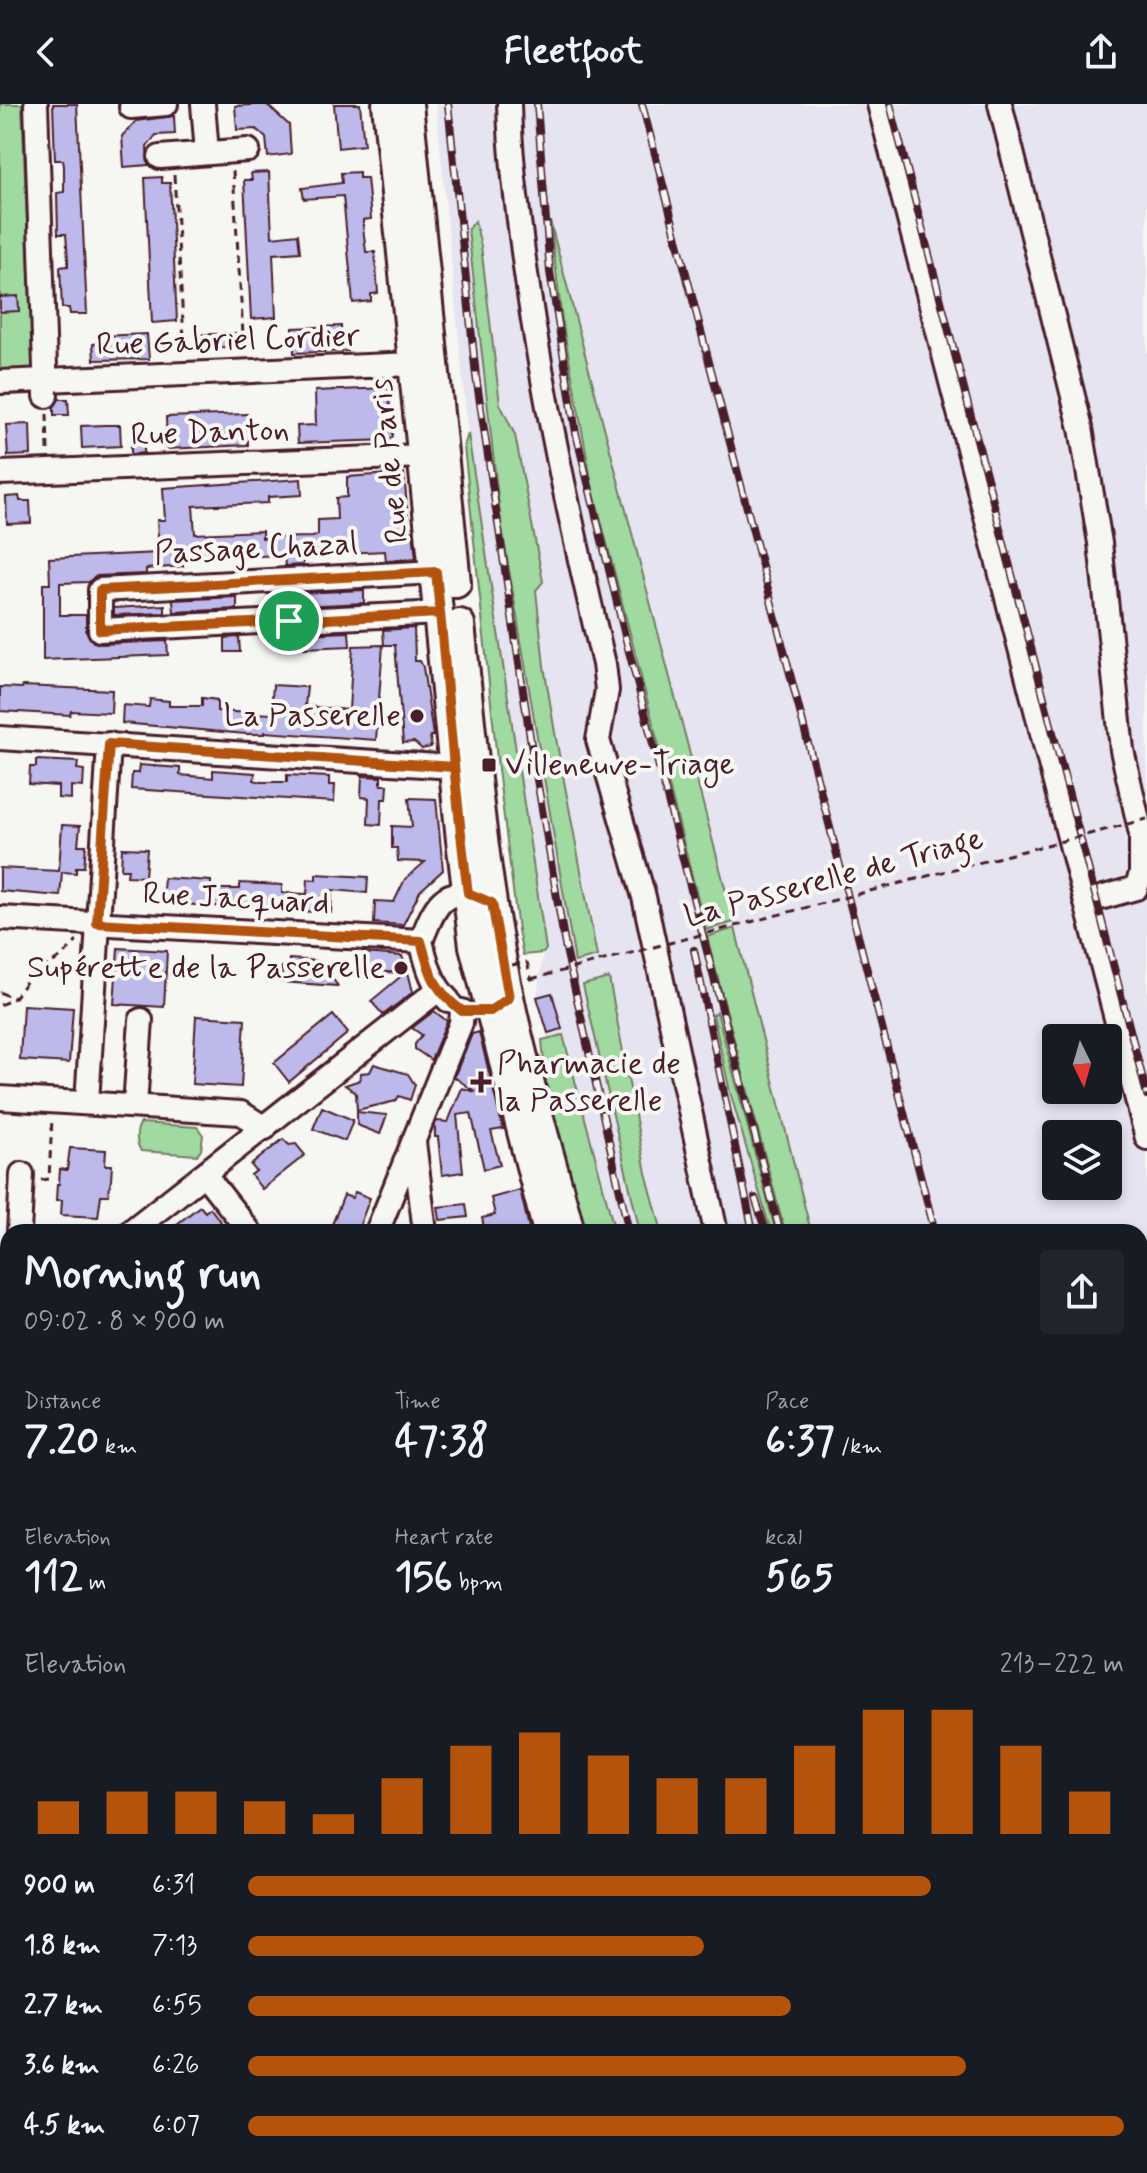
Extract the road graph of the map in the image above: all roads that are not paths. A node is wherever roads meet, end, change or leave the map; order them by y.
1 (36, 104) edge
2 (166, 104) edge
3 (203, 104) edge
4 (387, 104) edge
5 (408, 104) edge
6 (509, 104) edge
7 (879, 104) edge
8 (1000, 104) edge
9 (131, 107) dead end
10 (240, 150) road end
11 (207, 153) junction
12 (166, 156) road end
13 (413, 364) junction
14 (0, 382) edge
15 (46, 388) junction
16 (423, 456) junction
17 (0, 473) edge
18 (436, 572) junction
19 (440, 613) junction
20 (0, 738) edge
21 (109, 744) junction
22 (454, 767) junction
23 (1142, 889) edge
24 (480, 898) junction
25 (1086, 902) junction
26 (0, 918) edge
27 (91, 923) junction
28 (421, 941) junction
29 (438, 990) junction
30 (487, 1007) junction
31 (141, 1020) dead end
32 (0, 1098) edge
33 (87, 1103) junction
34 (135, 1106) junction
35 (265, 1128) junction
36 (1147, 1138) edge
37 (414, 1139) junction
38 (205, 1175) junction
39 (22, 1177) road end
40 (19, 1224) edge
41 (141, 1224) edge
42 (244, 1224) edge
43 (380, 1224) edge
44 (424, 1224) edge
45 (546, 1224) edge
46 (567, 1224) edge
47 (714, 1224) edge

1 - 15 street
2 - 9 street
3 - 11 street
4 - 13 main road, Rue de Paris
5 - 24 main road, Rue de Paris
6 - 47 street
7 - 25 street
8 - 23 street
10 - 11 street
11 - 12 street
13 - 15 street, Rue Gabriel Cordier
13 - 16 main road, Rue de Paris
14 - 15 street, Rue Gabriel Cordier
16 - 17 street, Rue Danton
16 - 18 main road, Rue de Paris
18 - 19 main road, Rue de Paris
18 - 19 street, Passage Chazal
19 - 22 main road, Rue de Paris
20 - 21 street
21 - 22 street
21 - 27 street
22 - 24 main road, Rue de Paris
23 - 25 street
24 - 28 street
24 - 30 main road, Rue de Paris
25 - 36 street
26 - 27 street, Rue Jacquard
27 - 28 street, Rue Jacquard
27 - 33 street
28 - 29 street
29 - 30 street
29 - 35 street
30 - 37 street
30 - 45 main road, Rue de Paris
30 - 46 main road, Rue de Paris
31 - 34 street
32 - 33 street
33 - 34 street
34 - 35 street
35 - 38 street
37 - 43 street
37 - 44 street
38 - 41 street
38 - 42 street
39 - 40 street

